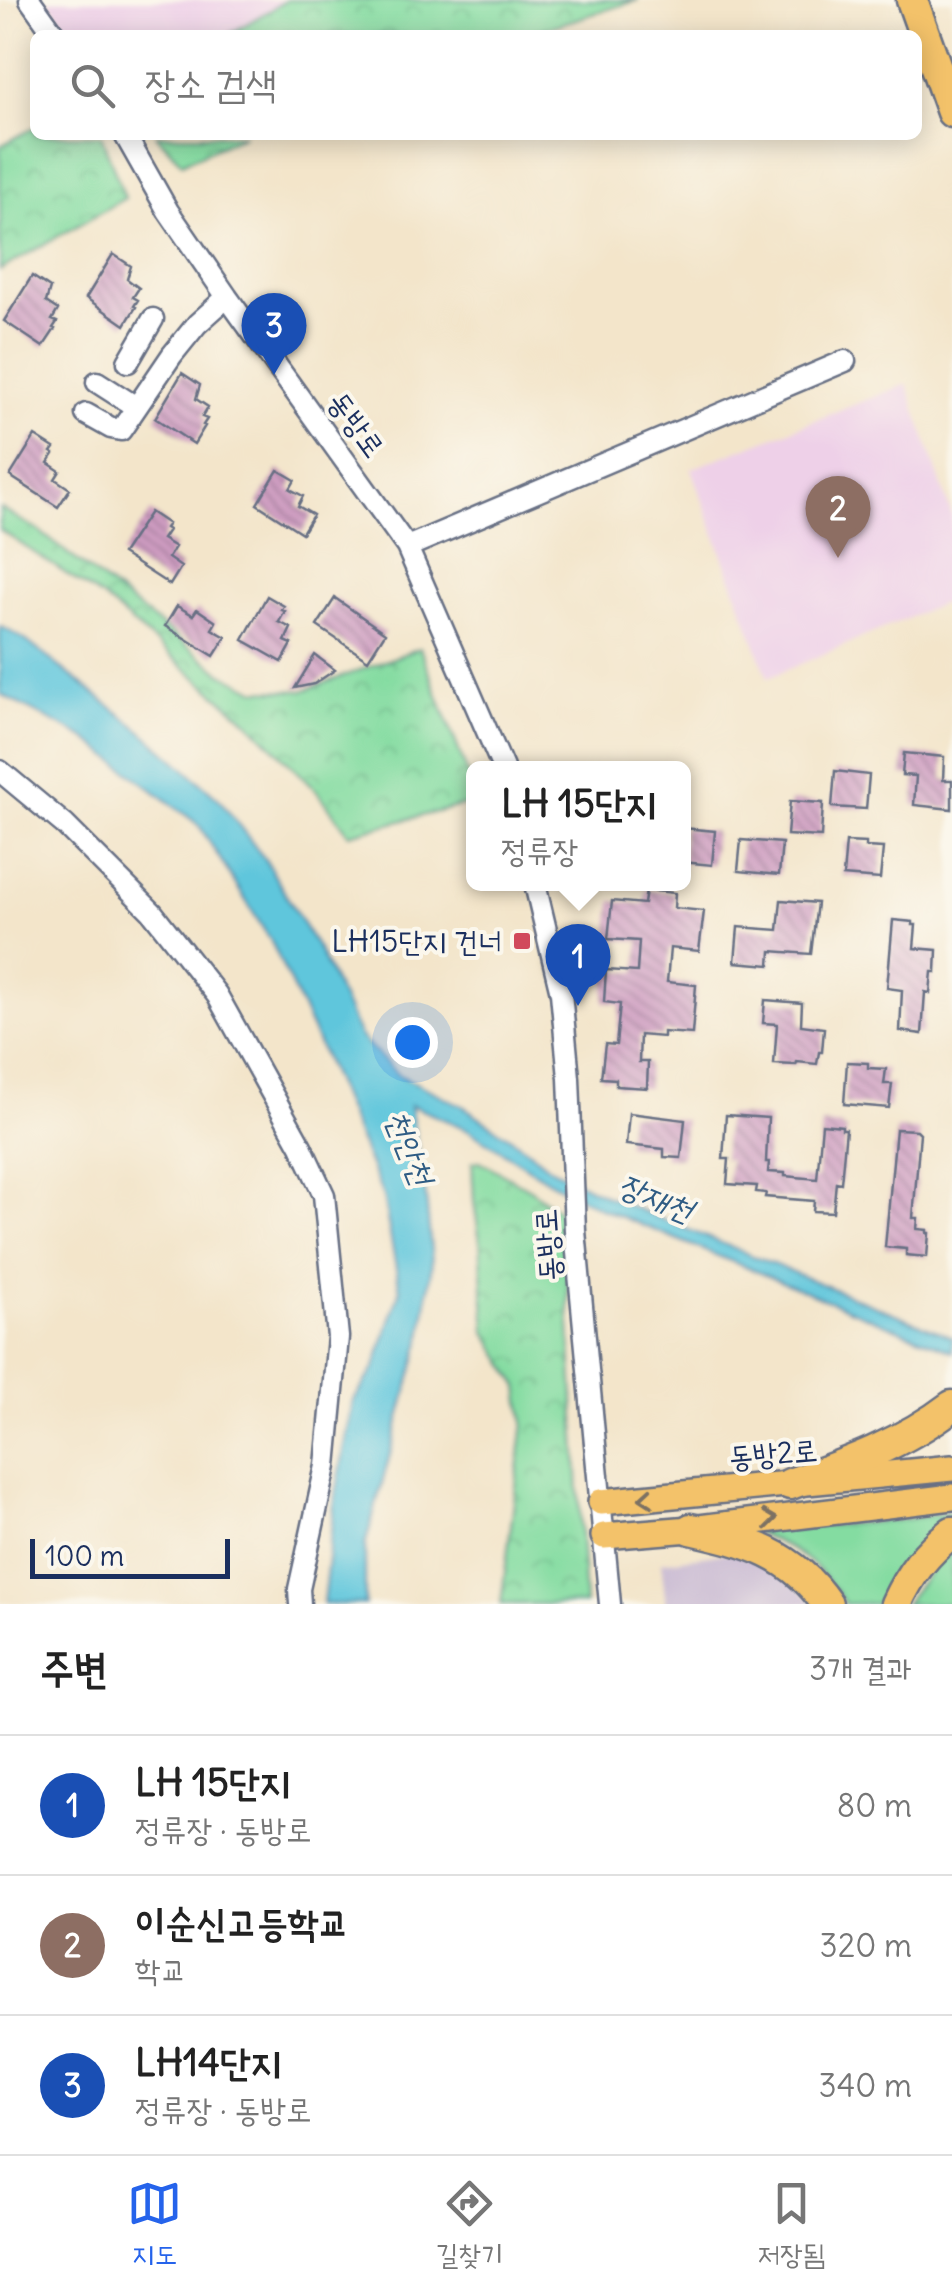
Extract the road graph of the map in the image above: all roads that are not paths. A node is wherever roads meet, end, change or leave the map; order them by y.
1 (30, 0) edge
2 (912, 0) edge
3 (927, 0) edge
4 (51, 30) edge
5 (952, 66) edge
6 (952, 112) edge
7 (129, 140) edge
8 (227, 297) junction
9 (153, 319) dead end
10 (845, 361) dead end
11 (156, 379) junction
12 (97, 382) dead end
13 (136, 408) junction
14 (86, 414) dead end
15 (407, 547) junction
16 (500, 761) edge
17 (0, 770) edge
18 (537, 891) edge
19 (952, 1406) edge
20 (952, 1468) edge
21 (824, 1481) junction
22 (790, 1484) junction
23 (952, 1497) edge
24 (601, 1502) junction
25 (692, 1529) junction
26 (952, 1532) edge
27 (604, 1536) junction
28 (300, 1604) edge
29 (610, 1604) edge
30 (827, 1604) edge
31 (896, 1604) edge

1 - 4 street
2 - 6 highway
3 - 5 highway
7 - 8 street, 동방로
8 - 11 street
8 - 15 street, 동방로
9 - 11 street
10 - 15 street
11 - 13 street
12 - 13 street
13 - 14 street
15 - 16 street, 동방로
17 - 28 street
18 - 24 street, 동방로
19 - 22 highway
20 - 21 main road, 동방2로
21 - 22 main road, 동방2로
21 - 25 main road
22 -> 24 main road, 동방2로
25 -> 23 main road
24 - 27 street, 동방로
25 - 27 main road
25 - 30 highway
26 - 31 highway
27 - 29 street, 동방로

